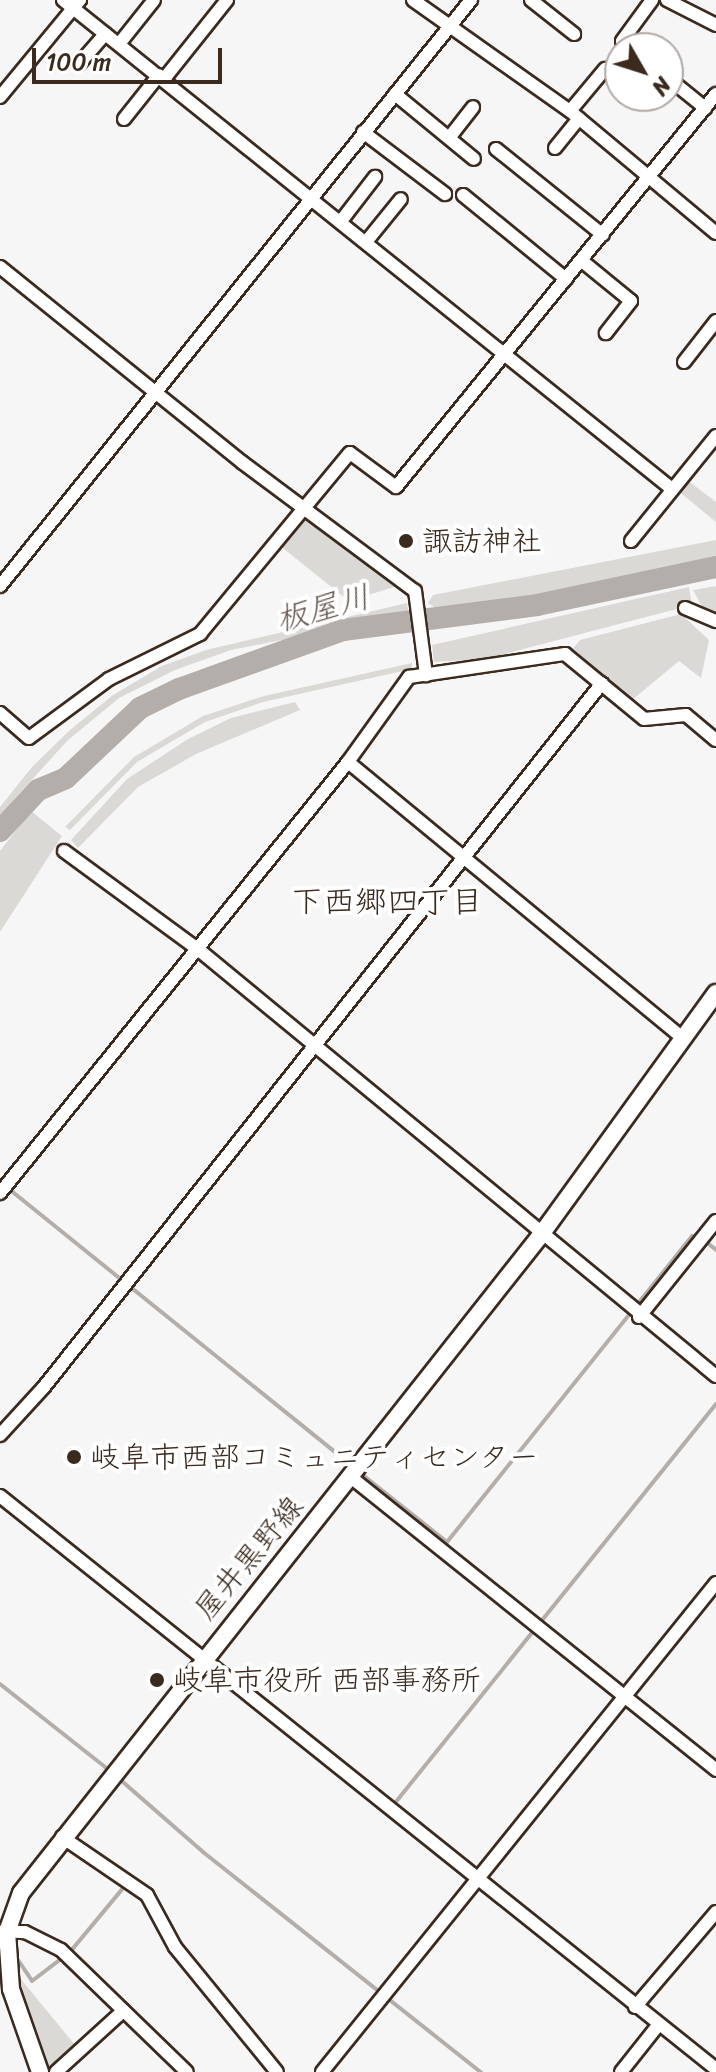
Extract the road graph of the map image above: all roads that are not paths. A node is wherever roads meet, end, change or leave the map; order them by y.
1 (63, 0) edge
2 (154, 0) edge
3 (227, 0) edge
4 (413, 0) edge
5 (471, 0) edge
6 (531, 0) edge
7 (652, 0) edge
8 (667, 0) edge
9 (702, 0) edge
10 (77, 4) edge
11 (692, 13) junction
12 (716, 25) edge
13 (451, 28) junction
14 (629, 32) edge
15 (105, 34) junction
16 (574, 34) dead end
17 (119, 44) junction
18 (79, 64) dead end
19 (604, 71) edge
20 (161, 77) junction
21 (684, 91) edge
22 (395, 94) junction
23 (716, 94) edge
24 (0, 97) edge
25 (473, 107) dead end
26 (705, 108) junction
27 (575, 115) junction
28 (124, 119) dead end
29 (363, 132) junction
30 (449, 138) junction
31 (555, 148) dead end
32 (496, 149) dead end
33 (474, 159) dead end
34 (375, 177) dead end
35 (650, 178) junction
36 (445, 194) dead end
37 (463, 195) dead end
38 (311, 197) junction
39 (401, 199) dead end
40 (341, 221) junction
41 (716, 233) edge
42 (603, 235) junction
43 (366, 242) junction
44 (582, 261) junction
45 (0, 267) edge
46 (566, 279) junction
47 (716, 321) edge
48 (606, 333) dead end
49 (506, 356) junction
50 (684, 362) dead end
51 (155, 394) junction
52 (713, 445) edge
53 (672, 489) junction
54 (303, 508) junction
55 (631, 541) dead end
56 (0, 586) edge
57 (685, 608) dead end
58 (716, 621) edge
59 (425, 670) junction
60 (602, 683) junction
61 (0, 713) edge
62 (716, 721) edge
63 (711, 736) edge
64 (348, 762) junction
65 (64, 851) dead end
66 (465, 857) junction
67 (199, 950) junction
68 (716, 993) edge
69 (684, 1039) junction
70 (310, 1046) junction
71 (0, 1193) edge
72 (716, 1221) edge
73 (540, 1236) junction
74 (639, 1317) junction
75 (716, 1376) edge
76 (0, 1435) edge
77 (352, 1478) junction
78 (0, 1496) edge
79 (716, 1583) edge
80 (202, 1659) junction
81 (625, 1698) junction
82 (716, 1770) edge
83 (62, 1837) junction
84 (476, 1880) junction
85 (716, 1912) edge
86 (4, 1931) edge
87 (6, 1986) edge
88 (635, 2007) junction
89 (123, 2011) junction
90 (659, 2024) junction
91 (716, 2069) edge
92 (40, 2072) edge
93 (56, 2072) edge
94 (187, 2072) edge
95 (277, 2072) edge
96 (322, 2072) edge
97 (621, 2072) edge

1 - 10 street
2 - 17 street
3 - 20 street
4 - 13 street
5 - 13 street
6 - 16 street
7 - 14 street
8 - 11 street
9 - 11 street
10 - 15 street
10 - 24 street
11 - 12 street
13 - 22 street
13 - 27 street
15 - 17 street
15 - 18 street
17 - 20 street
19 - 27 street
20 - 28 street
20 - 38 street
21 - 26 street
22 - 29 street
22 - 30 street
23 - 26 street
25 - 30 street
26 - 35 street
27 - 31 street
27 - 35 street
29 - 36 street
29 - 38 street
30 - 33 street
32 - 42 street
34 - 40 street
35 - 41 street
35 - 42 street
37 - 46 street
38 - 40 street
38 - 51 street
39 - 43 street
40 - 43 street
42 - 44 street
43 - 49 street
44 - 46 street
44 - 48 street
45 - 51 street
46 - 49 street
47 - 50 street
49 - 53 street
49 - 54 street
51 - 54 street
51 - 56 street
52 - 53 street
53 - 55 street
54 - 59 street
54 - 61 street
57 - 58 street
59 - 60 street
59 - 64 street
60 - 63 street
60 - 66 street
62 - 63 street
64 - 66 street
64 - 67 street
65 - 67 street
66 - 69 street
66 - 70 street
67 - 70 street
67 - 71 street
68 - 69 main road, 屋井黒野線
69 - 73 main road, 屋井黒野線
70 - 73 street
70 - 76 street
72 - 74 street
73 - 74 street
73 - 77 main road, 屋井黒野線
74 - 75 street
77 - 80 main road, 屋井黒野線
77 - 81 street
78 - 80 street
79 - 81 street
80 - 83 main road, 屋井黒野線
80 - 84 street
81 - 82 street
81 - 84 street
83 - 86 main road, 屋井黒野線
83 - 95 street
84 - 88 street
84 - 96 street
85 - 88 street
86 - 87 main road, 屋井黒野線
86 - 89 street
87 - 92 main road, 屋井黒野線
88 - 90 street
89 - 93 street
89 - 94 street
90 - 91 street
90 - 97 street

